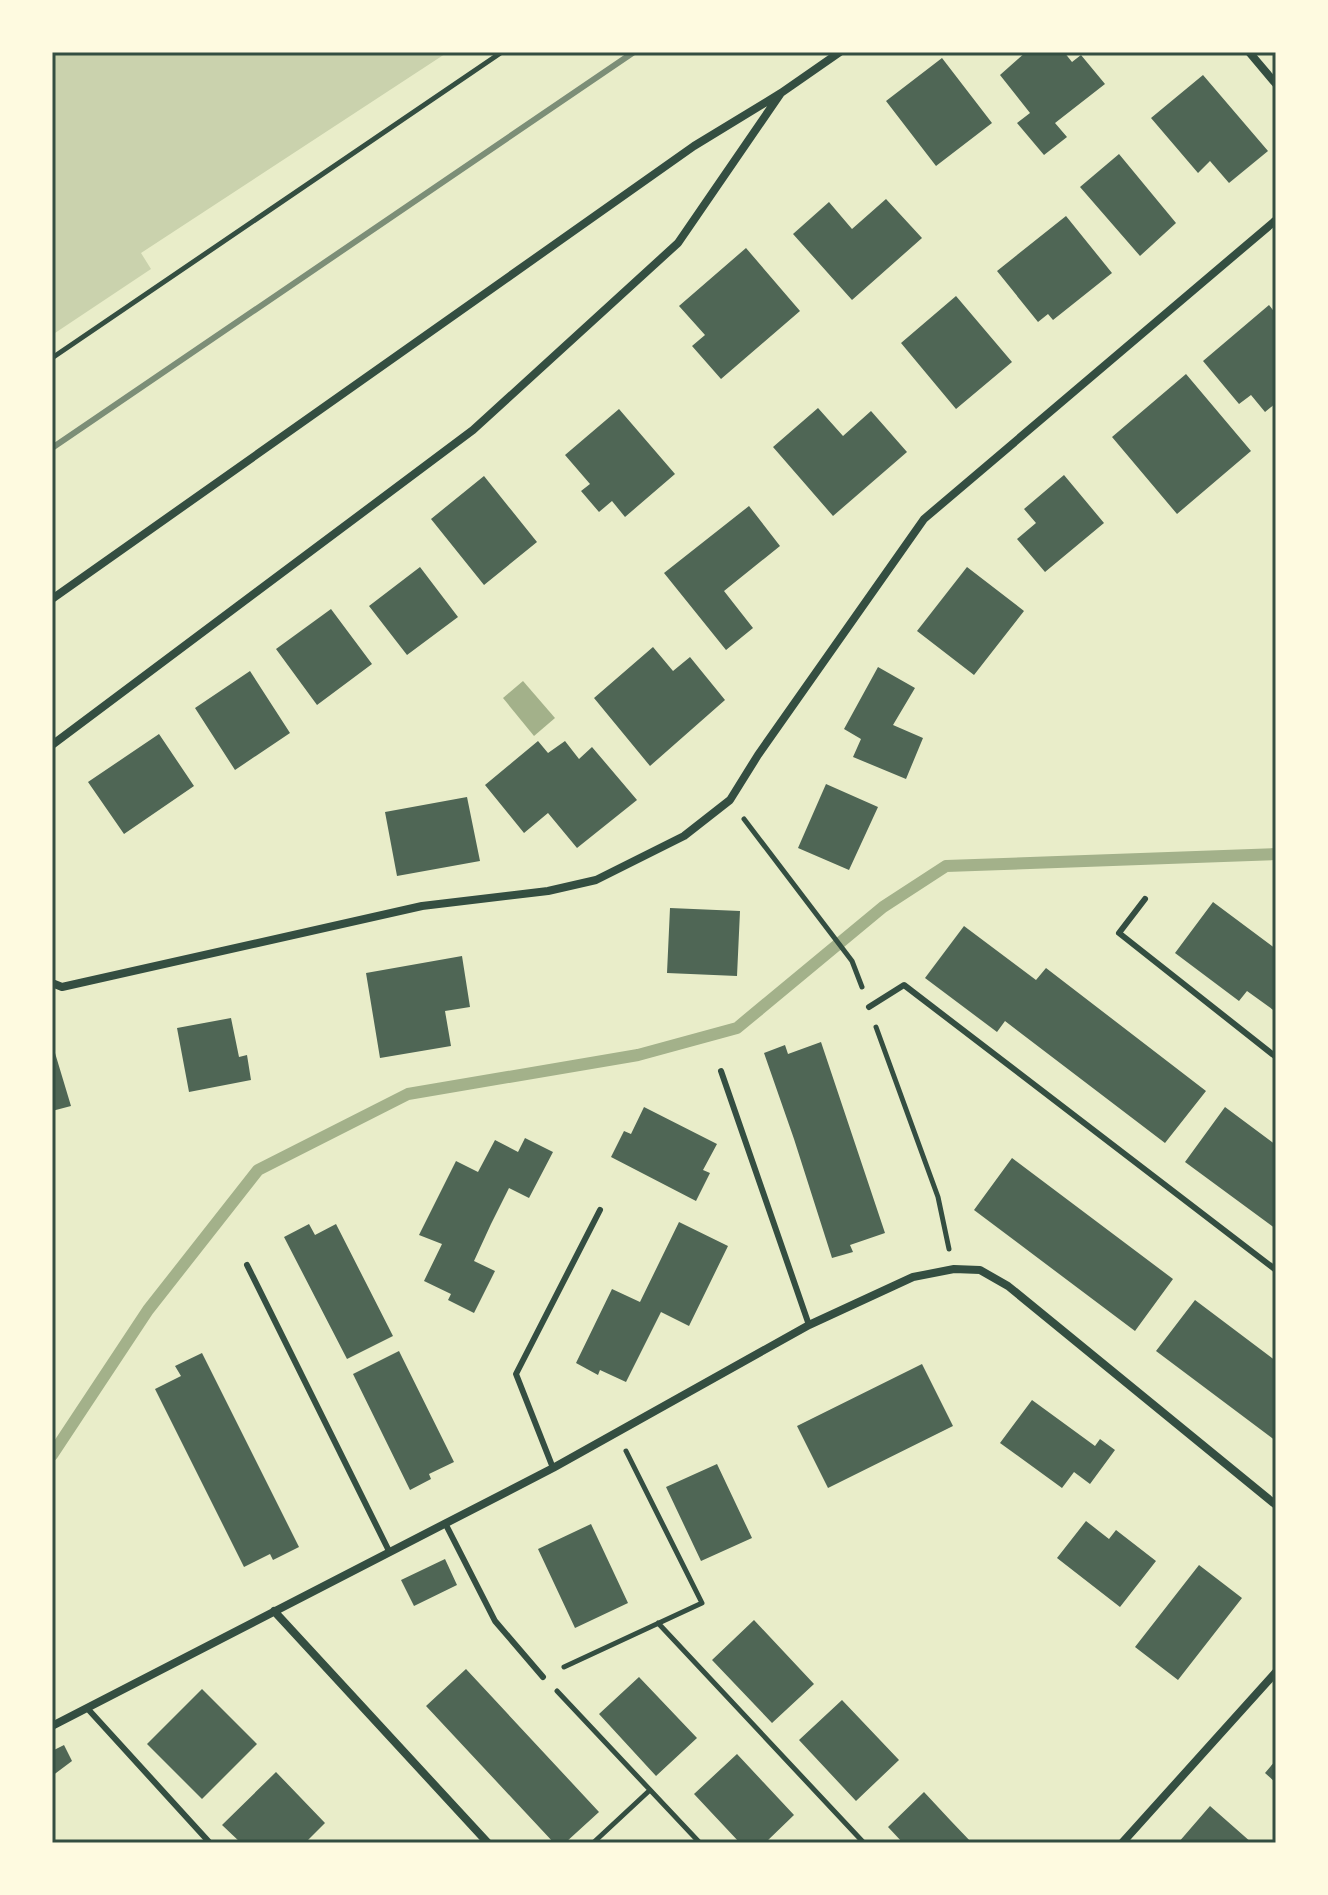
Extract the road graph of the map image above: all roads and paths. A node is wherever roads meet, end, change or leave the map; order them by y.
1 (502, 52) edge
2 (840, 52) edge
3 (1249, 52) edge
4 (1276, 84) edge
5 (781, 93) junction
6 (1276, 220) edge
7 (52, 358) edge
8 (52, 599) edge
9 (52, 745) edge
10 (730, 800) junction
11 (1145, 899) dead end
12 (52, 983) edge
13 (869, 1007) junction
14 (1276, 1057) edge
15 (721, 1071) dead end
16 (600, 1210) dead end
17 (247, 1265) dead end
18 (954, 1269) junction
19 (1276, 1270) edge
20 (809, 1325) junction
21 (617, 1433) junction
22 (553, 1468) junction
23 (1276, 1505) edge
24 (445, 1523) junction
25 (389, 1551) junction
26 (274, 1611) junction
27 (658, 1623) junction
28 (1276, 1672) edge
29 (543, 1677) junction
30 (87, 1708) junction
31 (52, 1726) edge
32 (650, 1790) junction
33 (210, 1843) edge
34 (488, 1843) edge
35 (593, 1843) edge
36 (700, 1843) edge
37 (864, 1843) edge
38 (1122, 1843) edge

1 - 7 path
2 - 5 street
3 - 4 street
5 - 8 street
5 - 9 street
6 - 10 street
10 - 12 street
10 - 13 path
11 - 14 lane
13 - 18 path
13 - 19 lane
15 - 20 lane
16 - 22 lane
17 - 25 lane
18 - 20 street
18 - 23 street
20 - 21 street
21 - 22 street
21 - 27 path
22 - 24 street
24 - 25 street
24 - 29 lane
25 - 26 street
26 - 30 street
26 - 34 street
27 - 29 path
27 - 37 path
28 - 38 street
29 - 32 path
30 - 31 street
30 - 33 lane
32 - 35 path
32 - 36 path

